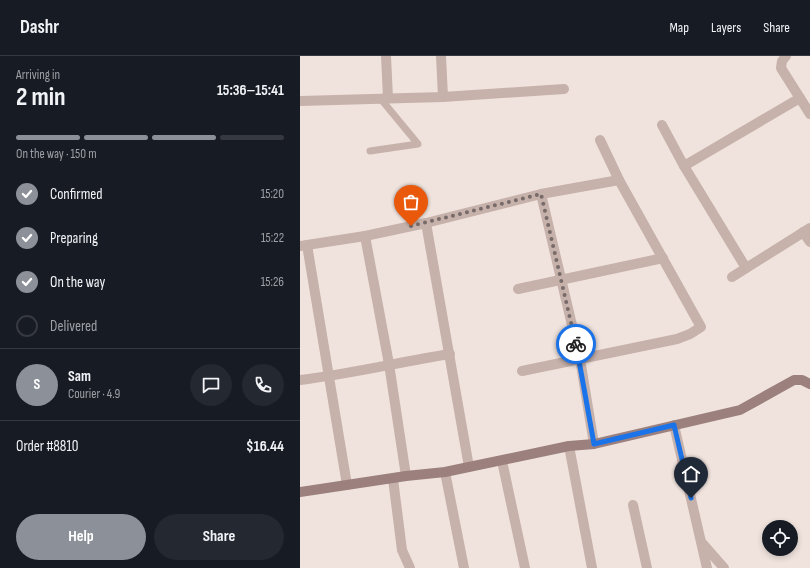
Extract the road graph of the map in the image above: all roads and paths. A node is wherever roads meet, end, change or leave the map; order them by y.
1 (386, 56) edge
2 (441, 56) edge
3 (786, 56) edge
4 (564, 90) dead end
5 (443, 97) junction
6 (384, 98) junction
7 (800, 98) junction
8 (300, 101) edge
9 (810, 114) edge
10 (662, 125) dead end
11 (600, 140) dead end
12 (370, 151) dead end
13 (684, 166) junction
14 (619, 180) junction
15 (541, 194) junction
16 (426, 223) junction
17 (807, 230) edge
18 (365, 236) junction
19 (810, 242) edge
20 (304, 245) edge
21 (663, 258) junction
22 (746, 268) junction
23 (732, 277) dead end
24 (561, 279) junction
25 (518, 288) dead end
26 (450, 354) junction
27 (580, 359) junction
28 (389, 364) junction
29 (522, 371) dead end
30 (328, 377) junction
31 (300, 380) edge
32 (810, 384) edge
33 (674, 425) junction
34 (594, 444) junction
35 (569, 446) junction
36 (502, 461) junction
37 (469, 467) junction
38 (445, 472) junction
39 (406, 476) junction
40 (393, 479) junction
41 (347, 485) junction
42 (300, 492) edge
43 (633, 505) dead end
44 (702, 542) junction
45 (410, 568) edge
46 (464, 568) edge
47 (525, 568) edge
48 (592, 568) edge
49 (647, 568) edge
50 (707, 568) edge
51 (724, 568) edge

1 - 6 street
2 - 5 street
3 - 7 street
4 - 5 street
5 - 6 street
6 - 8 street
6 - 12 lane
7 - 9 street
7 - 13 street
10 - 13 street
11 - 14 street
13 - 22 street
14 - 15 street
14 - 21 street
15 - 16 street
15 - 24 street
16 - 18 street
16 - 26 street
17 - 19 street
17 - 22 street
18 - 20 street
18 - 28 street
20 - 30 street
21 - 24 street
21 - 27 street
22 - 23 street
24 - 25 street
24 - 27 street
26 - 28 street
26 - 37 street
27 - 29 street
27 - 34 street
28 - 30 street
28 - 39 street
30 - 31 street
30 - 41 street
32 - 33 street
33 - 34 street
33 - 44 street
34 - 35 street
35 - 36 street
35 - 48 street
36 - 37 street
36 - 47 street
37 - 38 street
38 - 39 street
38 - 46 street
39 - 40 street
40 - 41 street
40 - 45 street
41 - 42 street
43 - 49 street
44 - 50 street
44 - 51 street

